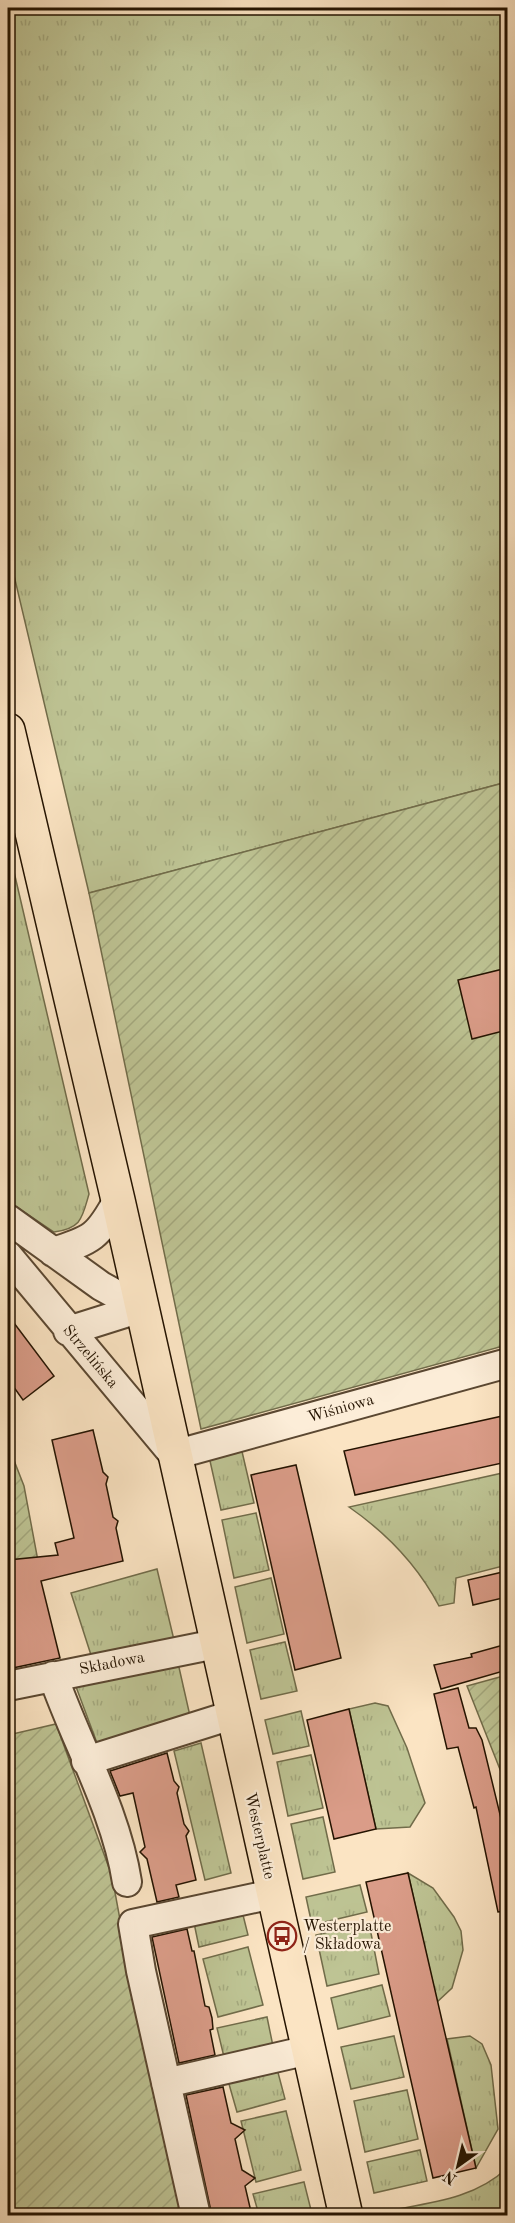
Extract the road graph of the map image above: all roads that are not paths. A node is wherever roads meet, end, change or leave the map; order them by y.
1 (8, 730) edge
2 (118, 1200) junction
3 (8, 1219) edge
4 (52, 1252) junction
5 (8, 1256) edge
6 (141, 1308) junction
7 (68, 1331) junction
8 (507, 1363) edge
9 (174, 1455) junction
10 (216, 1644) junction
11 (53, 1676) junction
12 (8, 1686) edge
13 (232, 1715) junction
14 (86, 1761) junction
15 (127, 1882) dead end
16 (273, 1894) junction
17 (309, 2050) junction
18 (166, 2084) junction
19 (196, 2216) edge
20 (346, 2216) edge

1 - 2 main road, Westerplatte
2 - 4 street
2 - 6 main road, Westerplatte
3 - 4 street
4 - 6 street
5 - 7 street, Strzelińska
6 - 7 street
6 - 9 main road, Westerplatte
7 - 9 street, Strzelińska
8 - 9 street, Wiśniowa
9 - 10 main road, Westerplatte
10 - 11 street, Składowa
10 - 13 main road, Westerplatte
11 - 12 street, Składowa
11 - 14 street
13 - 14 street
13 - 16 main road, Westerplatte
14 - 15 street
16 - 17 main road, Westerplatte
16 - 18 street
17 - 18 street
17 - 20 main road, Westerplatte
18 - 19 street

